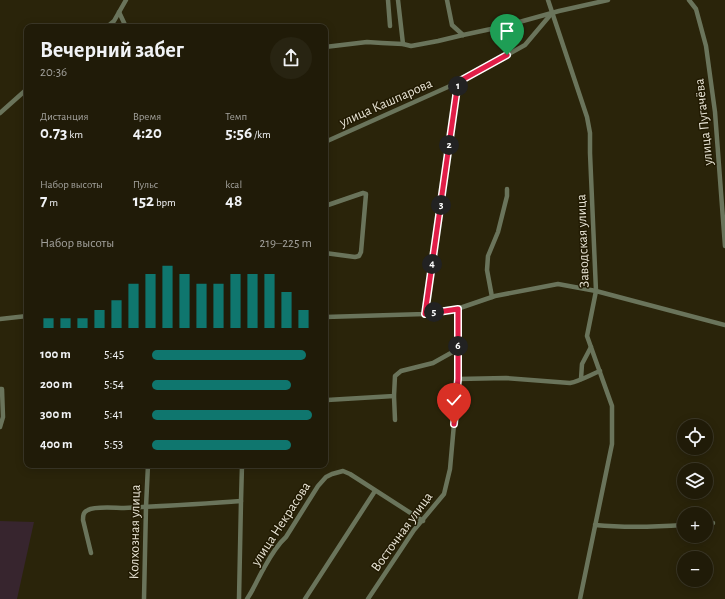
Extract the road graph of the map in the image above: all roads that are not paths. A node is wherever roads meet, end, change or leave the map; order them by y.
1 (126, 0) edge
2 (388, 0) edge
3 (398, 0) edge
4 (447, 0) edge
5 (548, 0) edge
6 (608, 0) edge
7 (689, 0) edge
8 (119, 12) junction
9 (552, 13) junction
10 (110, 24) edge
11 (125, 24) edge
12 (390, 26) dead end
13 (463, 34) junction
14 (403, 44) junction
15 (328, 47) edge
16 (458, 82) junction
17 (24, 92) edge
18 (0, 113) edge
19 (328, 141) edge
20 (507, 189) dead end
21 (328, 205) edge
22 (725, 246) edge
23 (328, 253) edge
24 (596, 291) junction
25 (492, 297) junction
26 (458, 309) junction
27 (425, 314) junction
28 (24, 316) edge
29 (328, 317) edge
30 (0, 319) edge
31 (725, 325) edge
32 (591, 348) junction
33 (458, 349) junction
34 (600, 371) junction
35 (458, 379) junction
36 (581, 379) junction
37 (0, 389) edge
38 (394, 396) junction
39 (328, 400) edge
40 (395, 420) dead end
41 (0, 427) edge
42 (148, 468) edge
43 (242, 468) edge
44 (375, 490) junction
45 (241, 501) junction
46 (146, 507) junction
47 (423, 520) junction
48 (595, 525) junction
49 (677, 525) edge
50 (91, 553) dead end
51 (144, 599) edge
52 (240, 599) edge
53 (247, 599) edge
54 (305, 599) edge
55 (368, 599) edge
56 (580, 599) edge

1 - 8 street
2 - 12 street
3 - 14 street
4 - 13 street
5 - 9 street, Заводская улица
6 - 9 street
7 - 22 street, улица Пугачёва
8 - 10 street
8 - 11 street
9 - 13 street
9 - 16 street, улица Кашпарова
9 - 24 street, Заводская улица
13 - 14 street
14 - 15 street
16 - 19 street, улица Кашпарова
16 - 27 street
17 - 18 street
20 - 25 street
21 - 23 street
24 - 25 street
24 - 31 street
24 - 32 street, Заводская улица
25 - 26 street
26 - 27 street
26 - 33 street, Восточная улица
27 - 29 street
28 - 30 street
32 - 34 street, Заводская улица
32 - 36 street
33 - 35 street, Восточная улица
33 - 38 street
34 - 36 street
34 - 48 street, Заводская улица
35 - 36 street
35 - 47 street, Восточная улица
37 - 41 street
38 - 39 street
38 - 40 street
42 - 46 street, Колхозная улица
43 - 45 street, улица Некрасова
44 - 47 street, улица Некрасова
44 - 53 street, улица Некрасова
44 - 54 street
45 - 46 street
45 - 52 street, улица Некрасова
46 - 50 street
46 - 51 street, Колхозная улица
47 - 55 street, Восточная улица
48 - 49 street
48 - 56 street, Заводская улица

